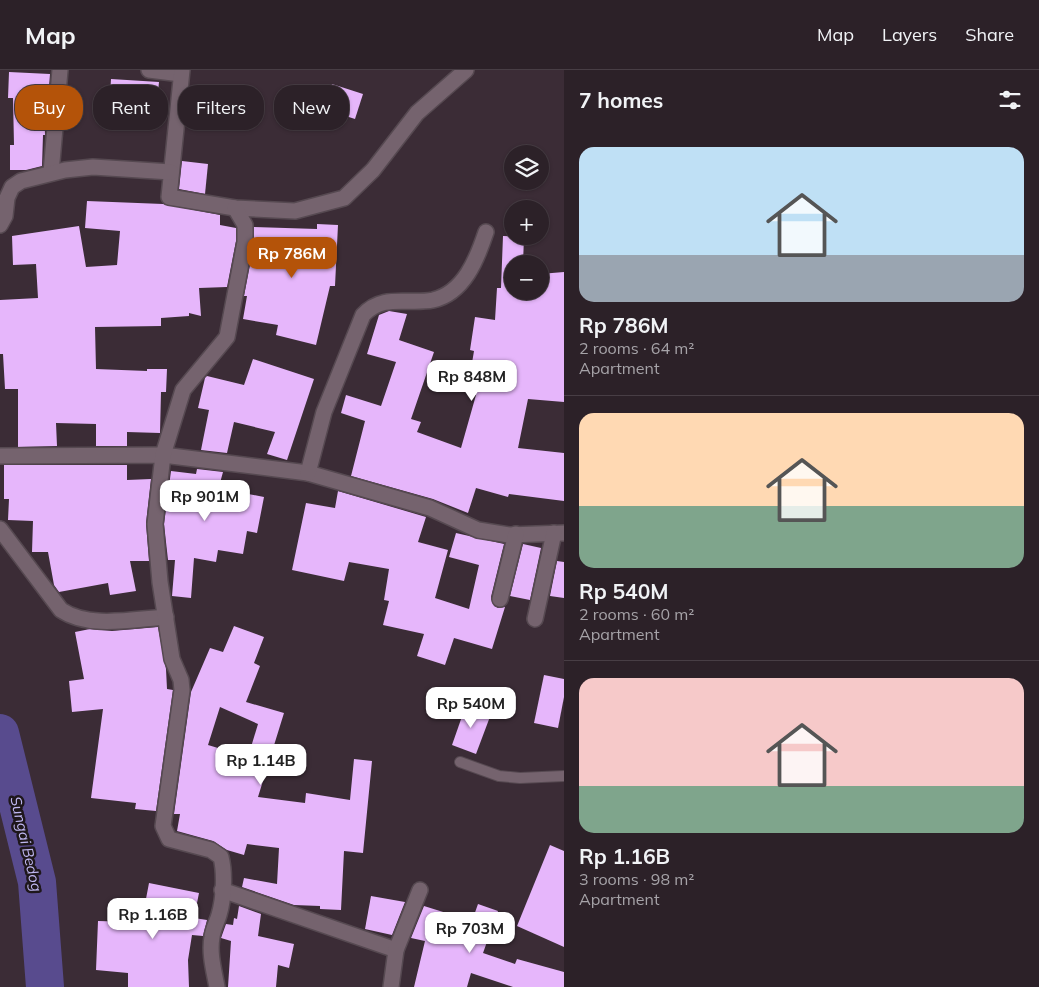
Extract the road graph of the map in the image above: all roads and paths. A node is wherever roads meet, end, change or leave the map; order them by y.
1 (60, 70) edge
2 (149, 70) edge
3 (466, 70) edge
4 (181, 72) edge
5 (171, 172) junction
6 (51, 173) junction
7 (235, 208) junction
8 (0, 226) edge
9 (486, 232) dead end
10 (163, 455) junction
11 (0, 456) edge
12 (308, 473) junction
13 (0, 529) edge
14 (559, 533) edge
15 (516, 534) junction
16 (500, 599) dead end
17 (166, 616) junction
18 (535, 619) dead end
19 (460, 762) dead end
20 (564, 776) edge
21 (222, 890) junction
22 (420, 890) dead end
23 (396, 950) junction
24 (216, 987) edge
25 (390, 987) edge

1 - 6 street
2 - 4 street
3 - 7 street
4 - 5 street
5 - 6 street
5 - 7 street
6 - 8 street
7 - 10 street
9 - 12 street
10 - 11 street
10 - 12 street
10 - 17 street
12 - 15 street
13 - 17 street
14 - 15 street
14 - 18 street
15 - 16 street
17 - 21 street
19 - 20 lane
21 - 23 street
21 - 24 street
22 - 23 street
23 - 25 street

